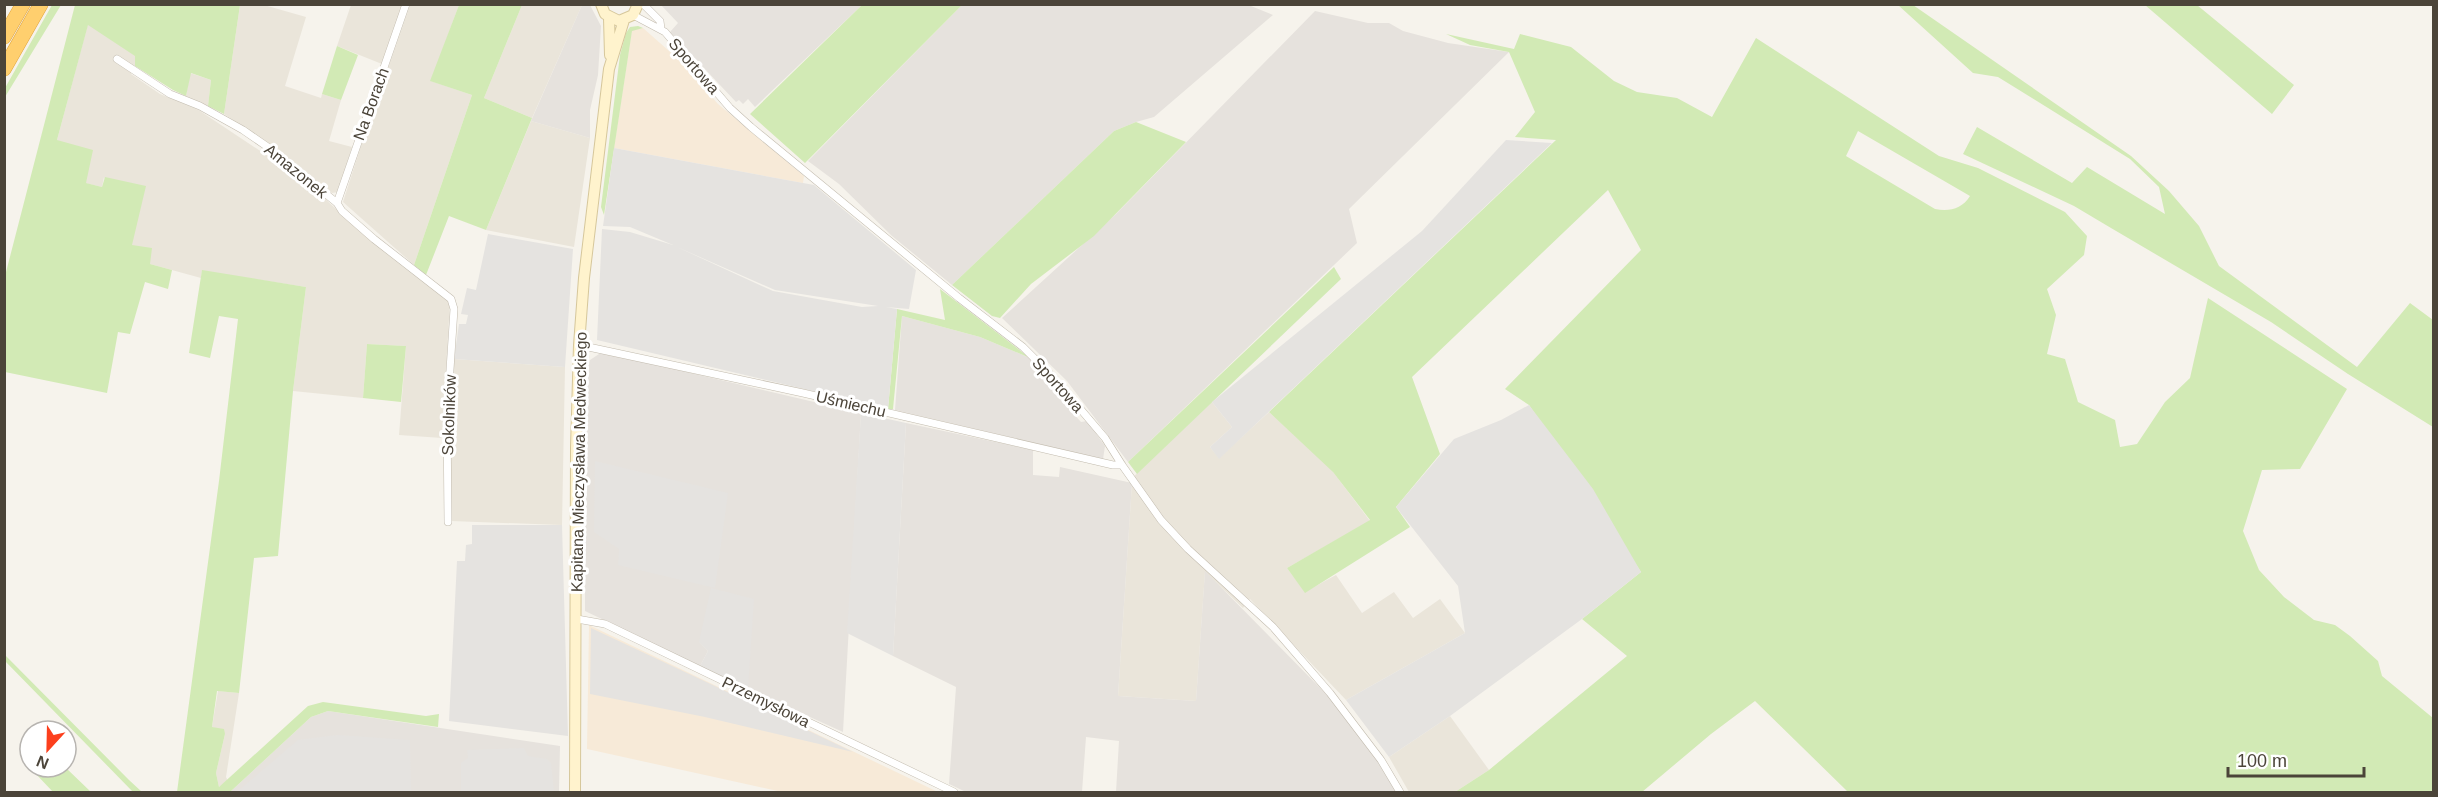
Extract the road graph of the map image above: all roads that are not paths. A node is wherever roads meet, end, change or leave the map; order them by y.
1 (23, 4) edge
2 (41, 4) edge
3 (406, 4) edge
4 (601, 4) edge
5 (638, 4) edge
6 (643, 4) edge
7 (609, 18) junction
8 (629, 18) junction
9 (661, 29) junction
10 (4, 37) edge
11 (117, 59) dead end
12 (610, 61) junction
13 (4, 69) edge
14 (337, 203) junction
15 (454, 309) joint
16 (579, 345) junction
17 (1122, 465) junction
18 (448, 522) dead end
19 (577, 620) junction
20 (575, 792) edge
21 (954, 792) edge
22 (1401, 792) edge

1 - 10 highway
2 - 13 highway
3 - 14 street, Na Borach
4 - 7 main road
5 - 8 main road, Kapitana Mieczysława Medweckiego
6 - 9 street, Sportowa
7 - 8 main road
7 - 12 main road, Kapitana Mieczysława Medweckiego
8 - 9 street, Sportowa
8 - 12 main road, Kapitana Mieczysława Medweckiego
9 - 17 street, Sportowa
11 - 14 street, Amazonek
12 - 16 main road, Kapitana Mieczysława Medweckiego
14 - 15 street, Amazonek
15 - 18 street, Sokolników
16 - 17 street, Uśmiechu
16 - 19 main road, Kapitana Mieczysława Medweckiego
17 - 22 street, Sportowa
19 - 20 main road, Kapitana Mieczysława Medweckiego
19 - 21 street, Przemysłowa

